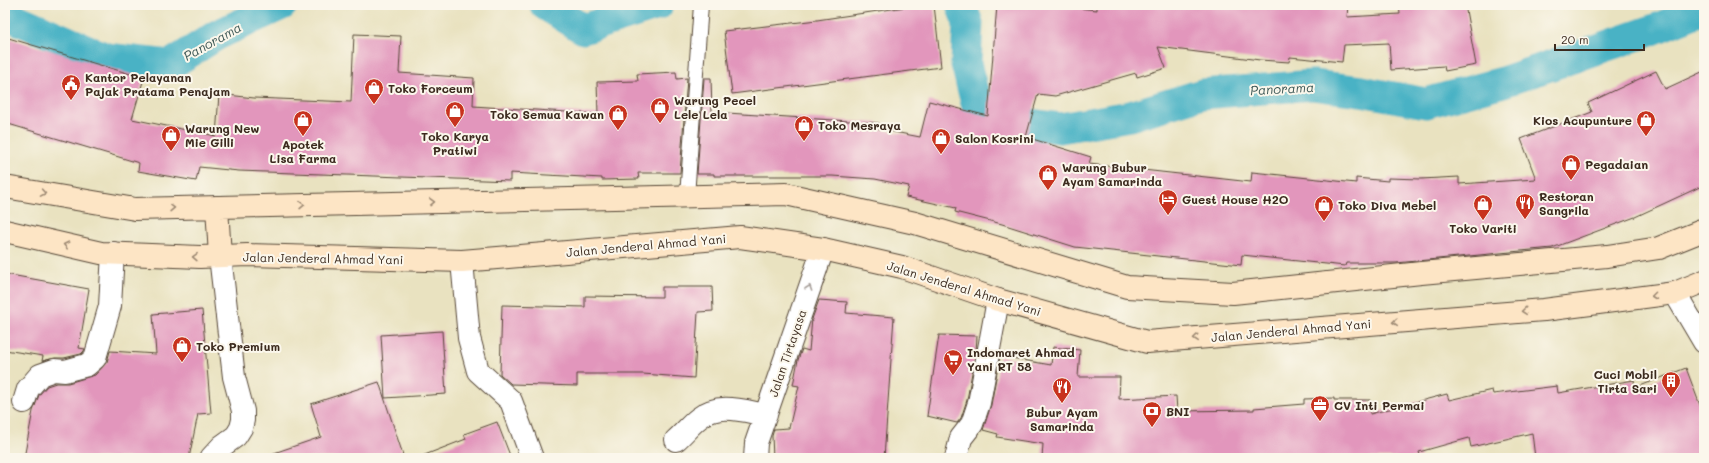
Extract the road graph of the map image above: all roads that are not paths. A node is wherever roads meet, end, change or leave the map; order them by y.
1 (701, 6) edge
2 (5, 187) edge
3 (688, 196) junction
4 (217, 207) junction
5 (1704, 230) edge
6 (5, 231) edge
7 (823, 249) junction
8 (113, 253) junction
9 (220, 256) junction
10 (462, 262) junction
11 (1704, 281) edge
12 (1675, 293) junction
13 (998, 300) junction
14 (1704, 342) edge
15 (24, 402) dead end
16 (766, 415) junction
17 (676, 440) dead end
18 (211, 458) edge
19 (532, 458) edge
20 (756, 458) edge
21 (956, 458) edge

1 - 3 lane
2 -> 4 main road
4 -> 3 main road
3 - 5 main road
4 - 9 main road
8 -> 6 main road, Jalan Jenderal Ahmad Yani
7 - 10 main road, Jalan Jenderal Ahmad Yani
7 - 13 main road, Jalan Jenderal Ahmad Yani
16 -> 7 street, Jalan Tirtayasa
9 -> 8 main road, Jalan Jenderal Ahmad Yani
8 - 15 street
9 - 10 main road, Jalan Jenderal Ahmad Yani
9 - 18 street
10 - 19 street
11 - 12 main road, Jalan Jenderal Ahmad Yani
12 -> 13 main road, Jalan Jenderal Ahmad Yani
12 - 14 street
13 - 21 street
16 - 17 street
16 - 20 street, Jalan Tirtayasa

